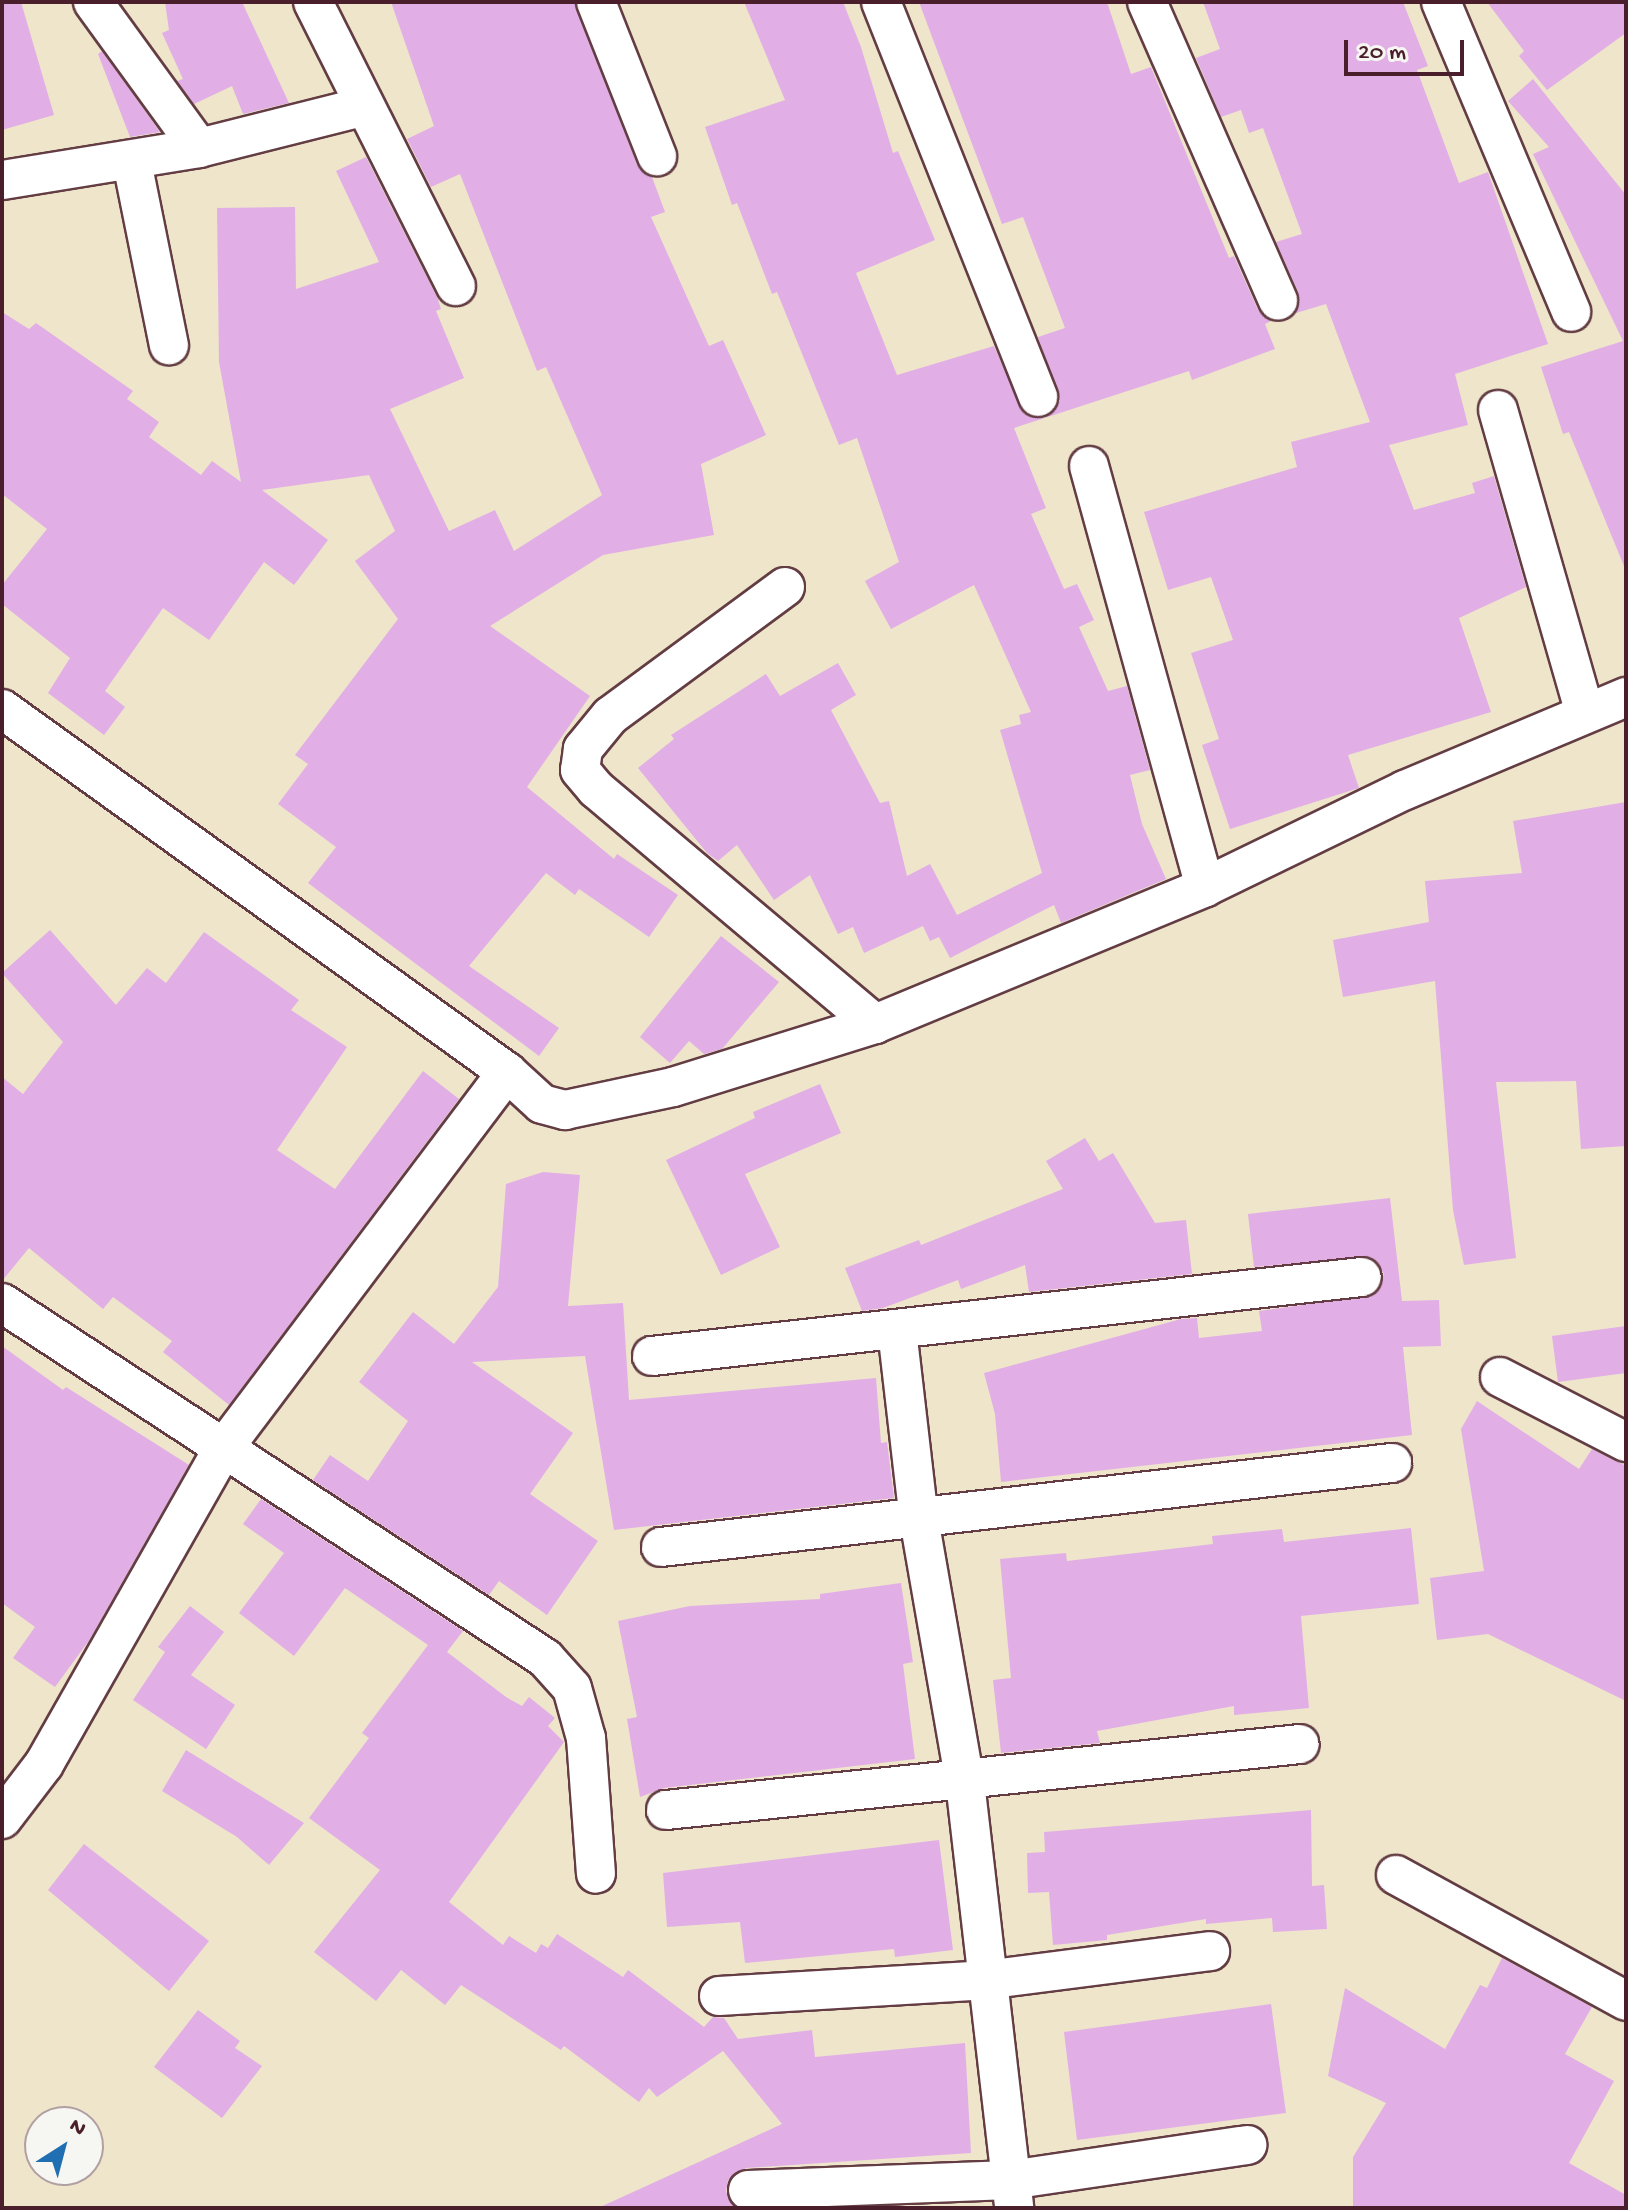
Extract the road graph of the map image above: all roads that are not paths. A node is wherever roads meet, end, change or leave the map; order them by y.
1 (93, 2) edge
2 (313, 2) edge
3 (596, 2) edge
4 (881, 2) edge
5 (1147, 2) edge
6 (1441, 2) edge
7 (362, 107) junction
8 (199, 148) junction
9 (657, 156) dead end
10 (132, 162) junction
11 (2, 180) edge
12 (456, 286) dead end
13 (1278, 301) dead end
14 (1571, 312) dead end
15 (169, 345) dead end
16 (1038, 397) dead end
17 (1498, 410) dead end
18 (1089, 466) dead end
19 (785, 587) dead end
20 (1626, 697) edge
21 (2, 709) edge
22 (1585, 713) junction
23 (1205, 887) junction
24 (875, 1024) junction
25 (507, 1072) junction
26 (1362, 1277) dead end
27 (2, 1303) edge
28 (897, 1330) junction
29 (652, 1356) dead end
30 (1500, 1377) dead end
31 (1626, 1442) edge
32 (223, 1449) junction
33 (1392, 1463) dead end
34 (919, 1519) junction
35 (661, 1547) dead end
36 (1300, 1744) dead end
37 (965, 1782) junction
38 (666, 1810) dead end
39 (2, 1819) edge
40 (596, 1874) dead end
41 (1396, 1875) dead end
42 (1210, 1951) dead end
43 (985, 1980) junction
44 (719, 1996) dead end
45 (1626, 2001) edge
46 (1247, 2145) dead end
47 (748, 2190) dead end
48 (1012, 2194) edge

1 - 8 street
2 - 7 street
3 - 9 street
4 - 16 street
5 - 13 street
6 - 14 street
7 - 8 street
7 - 12 street
8 - 10 street
10 - 11 street
10 - 15 street
17 - 22 street
18 - 23 street
19 - 24 street
20 - 22 street
21 - 25 street
22 - 23 street
23 - 24 street
24 - 25 street
25 - 32 street
26 - 28 street
27 - 32 street
28 - 29 street
28 - 34 street
30 - 31 street
32 - 39 street
32 - 40 street
33 - 34 street
34 - 35 street
34 - 37 street
36 - 37 street
37 - 38 street
37 - 43 street
41 - 45 street
42 - 43 street
43 - 44 street
43 - 48 street
46 - 48 street
47 - 48 street

